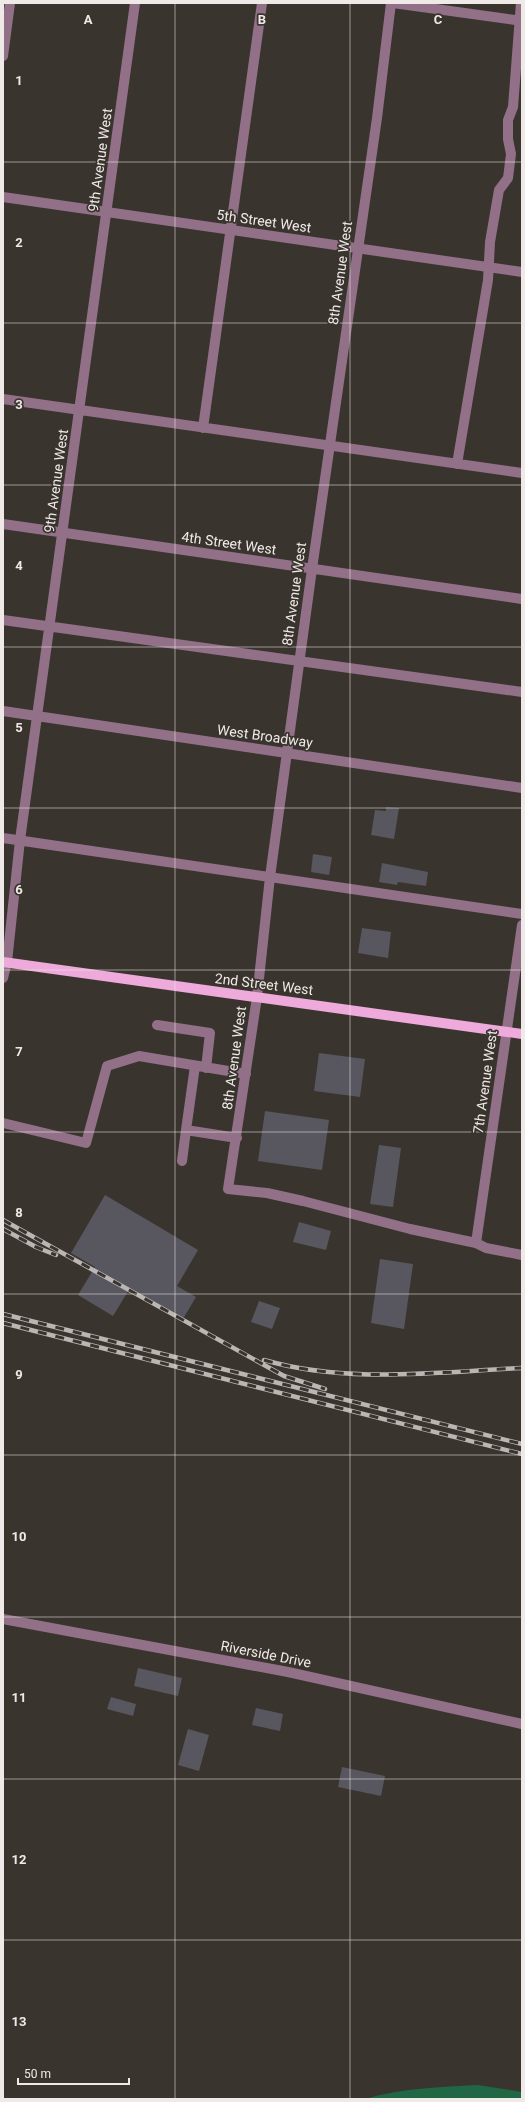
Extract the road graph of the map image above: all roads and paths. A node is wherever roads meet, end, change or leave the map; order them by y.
1 (10, 3) edge
2 (136, 3) edge
3 (262, 3) edge
4 (392, 3) edge
5 (521, 3) edge
6 (521, 21) edge
7 (3, 56) edge
8 (3, 197) edge
9 (106, 212) junction
10 (230, 231) junction
11 (358, 248) junction
12 (489, 267) junction
13 (522, 272) edge
14 (3, 399) edge
15 (80, 410) junction
16 (203, 428) junction
17 (330, 446) junction
18 (458, 464) junction
19 (522, 473) edge
20 (3, 524) edge
21 (63, 532) junction
22 (312, 569) junction
23 (522, 599) edge
24 (3, 620) edge
25 (50, 626) junction
26 (299, 660) junction
27 (522, 692) edge
28 (3, 712) edge
29 (37, 716) junction
30 (287, 753) junction
31 (522, 788) edge
32 (3, 838) edge
33 (20, 840) junction
34 (270, 877) junction
35 (522, 914) edge
36 (522, 925) edge
37 (5, 962) edge
38 (3, 978) edge
39 (257, 997) junction
40 (157, 1025) dead end
41 (507, 1032) junction
42 (522, 1034) edge
43 (195, 1066) junction
44 (206, 1068) junction
45 (246, 1074) junction
46 (3, 1123) edge
47 (186, 1130) junction
48 (237, 1138) junction
49 (182, 1161) dead end
50 (476, 1243) junction
51 (522, 1256) edge
52 (3, 1618) edge
53 (522, 1724) edge

1 - 7 street
2 - 9 street, 9th Avenue West
3 - 10 street
4 - 6 street
4 - 11 street, 8th Avenue West
5 - 6 street
6 - 12 street
8 - 9 street, 5th Street West
9 - 10 street, 5th Street West
9 - 15 street, 9th Avenue West
10 - 11 street, 5th Street West
10 - 16 street
11 - 12 street, 5th Street West
11 - 17 street, 8th Avenue West
12 - 13 street, 5th Street West
12 - 18 street
14 - 15 street
15 - 16 street
15 - 21 street, 9th Avenue West
16 - 17 street
17 - 18 street
17 - 22 street, 8th Avenue West
18 - 19 street
20 - 21 street, 4th Street West
21 - 22 street, 4th Street West
21 - 25 street, 9th Avenue West
22 - 23 street, 4th Street West
22 - 26 street, 8th Avenue West
24 - 25 street
25 - 26 street
25 - 29 street, 9th Avenue West
26 - 27 street
26 - 30 street, 8th Avenue West
28 - 29 street, West Broadway
29 - 30 street, West Broadway
29 - 33 street, 9th Avenue West
30 - 31 street, West Broadway
30 - 34 street, 8th Avenue West
32 - 33 street
33 - 34 street
33 - 37 street, 9th Avenue West
34 - 35 street
34 - 39 street, 8th Avenue West
36 - 41 street, 7th Avenue West
37 - 38 street, 9th Avenue West
37 - 39 main road, 2nd Street West
39 - 41 main road, 2nd Street West
39 - 45 street, 8th Avenue West
40 - 44 street
41 - 42 main road, 2nd Street West
41 - 50 street, 7th Avenue West
43 - 44 street
43 - 46 street
43 - 47 street
44 - 45 street
45 - 48 street, 8th Avenue West
47 - 48 street
47 - 49 street
48 - 50 street, 8th Avenue West
50 - 51 street
52 - 53 street, Riverside Drive

